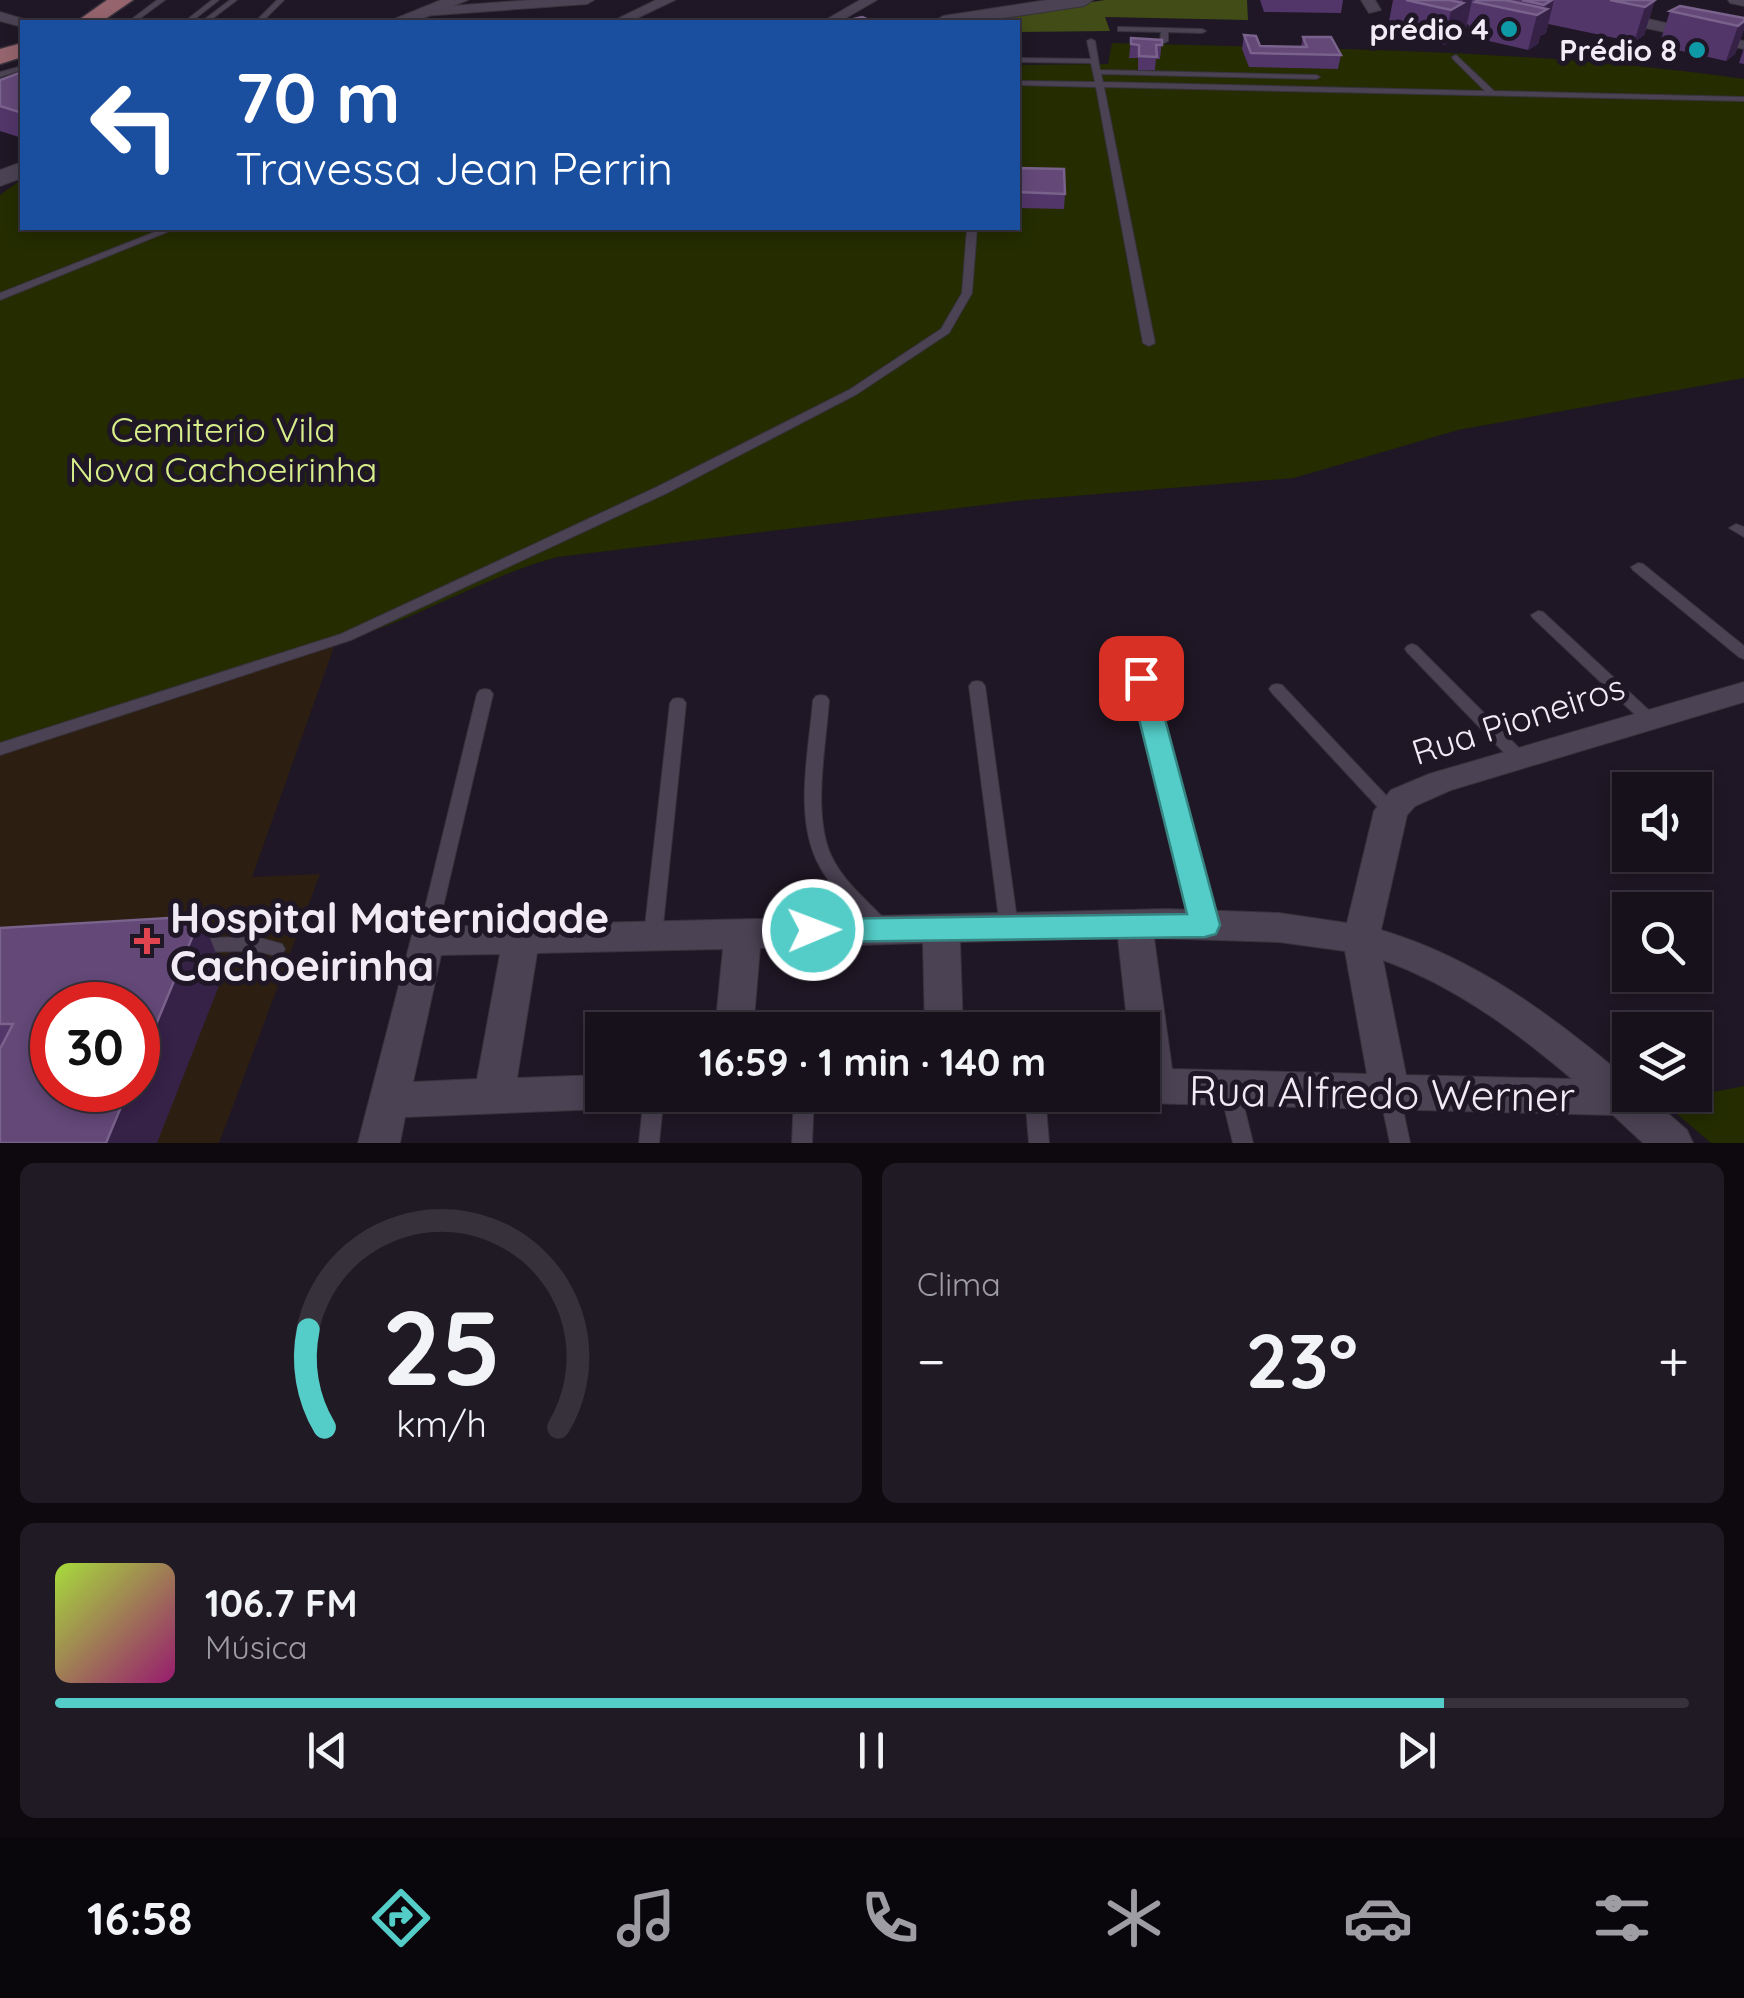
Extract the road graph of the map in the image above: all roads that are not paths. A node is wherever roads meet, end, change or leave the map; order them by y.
1 (122, 0) edge
2 (153, 0) edge
3 (162, 0) edge
4 (216, 0) edge
5 (234, 0) edge
6 (281, 0) edge
7 (459, 0) edge
8 (586, 0) edge
9 (668, 0) edge
10 (870, 0) edge
11 (1084, 0) edge
12 (1558, 0) edge
13 (1735, 0) edge
14 (1065, 2) edge
15 (1744, 2) edge
16 (423, 12) junction
17 (91, 20) edge
18 (123, 20) edge
19 (134, 20) edge
20 (189, 20) edge
21 (207, 20) edge
22 (260, 20) edge
23 (403, 20) edge
24 (623, 20) edge
25 (832, 20) edge
26 (955, 20) edge
27 (1121, 29) dead end
28 (1165, 30) junction
29 (1202, 31) dead end
30 (1090, 41) dead end
31 (1164, 42) edge
32 (1744, 45) edge
33 (1456, 56) dead end
34 (1020, 60) edge
35 (1097, 67) junction
36 (1316, 76) dead end
37 (1020, 83) edge
38 (1100, 85) junction
39 (1490, 91) junction
40 (1744, 100) edge
41 (167, 230) edge
42 (972, 230) edge
43 (0, 297) edge
44 (1148, 344) dead end
45 (1638, 567) dead end
46 (1538, 614) dead end
47 (1412, 649) dead end
48 (1744, 654) edge
49 (1141, 678) dead end
50 (977, 686) dead end
51 (1277, 689) dead end
52 (485, 694) dead end
53 (1742, 695) edge
54 (821, 700) dead end
55 (678, 703) dead end
56 (1649, 719) junction
57 (0, 748) edge
58 (1520, 759) junction
59 (1391, 810) junction
60 (1134, 924) junction
61 (1205, 925) junction
62 (1009, 927) junction
63 (940, 928) junction
64 (883, 929) junction
65 (742, 932) junction
66 (653, 936) junction
67 (521, 939) junction
68 (1361, 940) junction
69 (426, 941) junction
70 (178, 945) edge
71 (276, 949) dead end
72 (735, 1012) edge
73 (943, 1012) edge
74 (1142, 1012) edge
75 (1160, 1086) edge
76 (1230, 1089) junction
77 (1612, 1090) edge
78 (585, 1093) edge
79 (1390, 1094) junction
80 (494, 1096) junction
81 (1612, 1098) edge
82 (390, 1100) junction
83 (653, 1112) edge
84 (803, 1112) edge
85 (1036, 1112) edge
86 (1638, 1112) edge
87 (378, 1143) edge
88 (650, 1143) edge
89 (802, 1143) edge
90 (1039, 1143) edge
91 (1244, 1143) edge
92 (1400, 1143) edge
93 (1672, 1143) edge

1 - 17 main road
2 - 18 main road
3 - 19 lane
4 - 20 lane
5 - 21 lane
6 - 22 lane
7 - 16 street
8 - 16 street
9 - 24 street
10 - 25 street
11 - 14 street
12 - 32 street
13 - 15 street
14 - 26 street
16 - 23 street
27 - 28 lane
28 - 29 lane
28 - 31 lane
30 - 35 lane
33 - 39 lane
34 - 35 lane
35 - 36 lane
35 - 38 lane
37 - 38 lane
38 - 39 lane
38 - 44 lane
39 - 40 lane
41 - 43 lane
42 - 57 lane
45 - 48 lane
46 - 56 lane
47 - 58 lane
49 - 61 lane
50 - 62 lane
51 - 59 lane
52 - 69 lane
53 - 56 street, Rua Pioneiros
54 - 64 lane
55 - 66 lane
56 - 58 street, Rua Pioneiros
58 - 59 street, Rua Pioneiros
59 - 68 street, Rua Pioneiros
60 - 61 street
60 - 62 street
60 - 74 street
61 - 68 street
62 - 63 street
63 - 64 street
63 - 73 street
64 - 65 street
65 - 66 street
65 - 72 street
66 - 67 street
67 - 69 street
67 - 80 street
68 - 77 street
68 - 79 street
69 - 82 street
70 - 71 lane
75 - 76 street, Rua Alfredo Werner
76 - 79 street, Rua Alfredo Werner
76 - 91 lane
78 - 80 street
79 - 81 street, Rua Alfredo Werner
79 - 92 lane
80 - 82 street
82 - 87 street
83 - 88 lane
84 - 89 lane
85 - 90 lane
86 - 93 street

